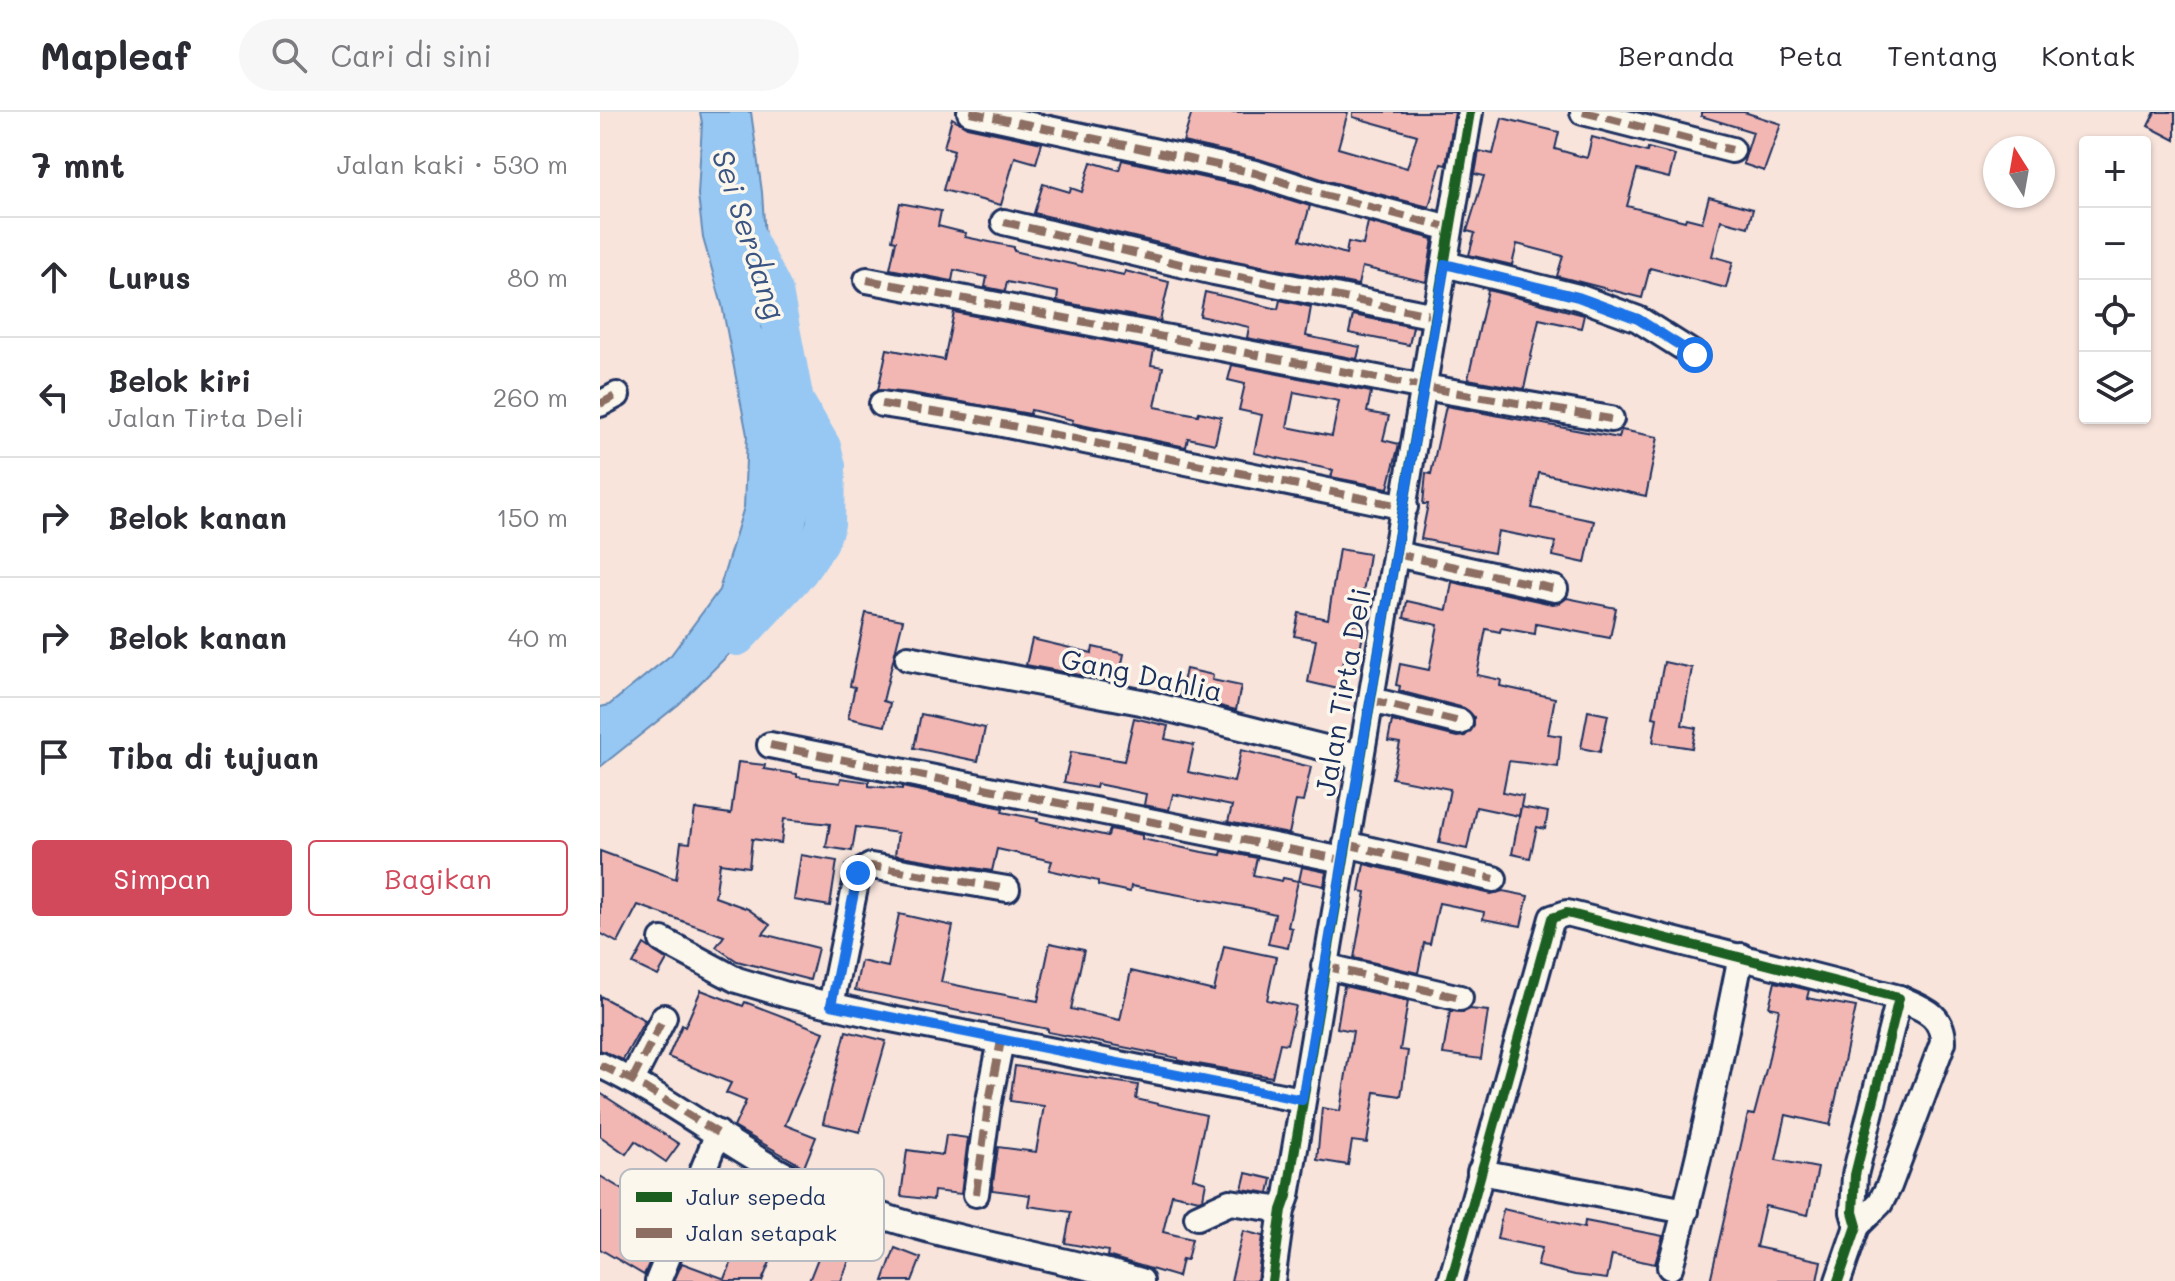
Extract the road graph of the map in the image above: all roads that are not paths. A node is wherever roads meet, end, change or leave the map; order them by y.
1 (970, 112) edge
2 (1470, 112) edge
3 (1583, 112) edge
4 (1732, 150) dead end
5 (1004, 222) dead end
6 (1450, 228) junction
7 (1445, 264) junction
8 (867, 280) dead end
9 (1435, 316) junction
10 (1695, 355) dead end
11 (1424, 387) junction
12 (882, 404) dead end
13 (1611, 419) dead end
14 (1405, 507) junction
15 (1396, 554) junction
16 (1555, 589) dead end
17 (908, 658) dead end
18 (1371, 700) junction
19 (1460, 722) dead end
20 (770, 745) dead end
21 (1361, 757) junction
22 (1344, 852) junction
23 (1494, 879) dead end
24 (1007, 889) dead end
25 (662, 940) dead end
26 (1741, 956) junction
27 (1324, 966) junction
28 (1460, 998) dead end
29 (1899, 998) junction
30 (831, 1005) junction
31 (664, 1017) dead end
32 (1001, 1041) junction
33 (600, 1065) edge
34 (632, 1080) junction
35 (1302, 1100) junction
36 (718, 1133) junction
37 (703, 1169) edge
38 (771, 1169) edge
39 (1480, 1172) junction
40 (976, 1194) dead end
41 (1282, 1210) junction
42 (1686, 1211) junction
43 (884, 1216) edge
44 (1197, 1217) dead end
45 (1857, 1226) junction
46 (666, 1261) edge
47 (1670, 1267) dead end
48 (658, 1281) edge
49 (1141, 1281) edge
50 (1272, 1281) edge
51 (1451, 1281) edge
52 (1838, 1281) edge

1 - 6 street
2 - 6 street, Jalan Tirta Deli
3 - 4 street
5 - 9 street
6 - 7 street, Jalan Tirta Deli
7 - 9 street, Jalan Tirta Deli
7 - 10 street
8 - 11 street
9 - 11 street, Jalan Tirta Deli
11 - 13 street
11 - 14 street, Jalan Tirta Deli
12 - 14 street
14 - 15 street, Jalan Tirta Deli
15 - 16 street
15 - 18 street, Jalan Tirta Deli
17 - 21 street, Gang Dahlia
18 - 19 street
18 - 21 street, Jalan Tirta Deli
20 - 22 street
21 - 22 street, Jalan Tirta Deli
22 - 23 street
22 - 27 street, Jalan Tirta Deli
24 - 30 street
25 - 30 street
26 - 29 street
26 - 39 street
26 - 42 street
27 - 28 street
27 - 35 street, Jalan Tirta Deli
29 - 45 street
29 - 45 street
30 - 32 street
31 - 34 street
32 - 35 street
32 - 40 street
33 - 34 street
34 - 36 street
35 - 41 street, Jalan Tirta Deli
36 - 37 street
36 - 38 street
39 - 42 street
39 - 51 street
41 - 44 street
41 - 50 street, Jalan Tirta Deli
42 - 47 street
43 - 49 street
45 - 52 street
46 - 48 street

